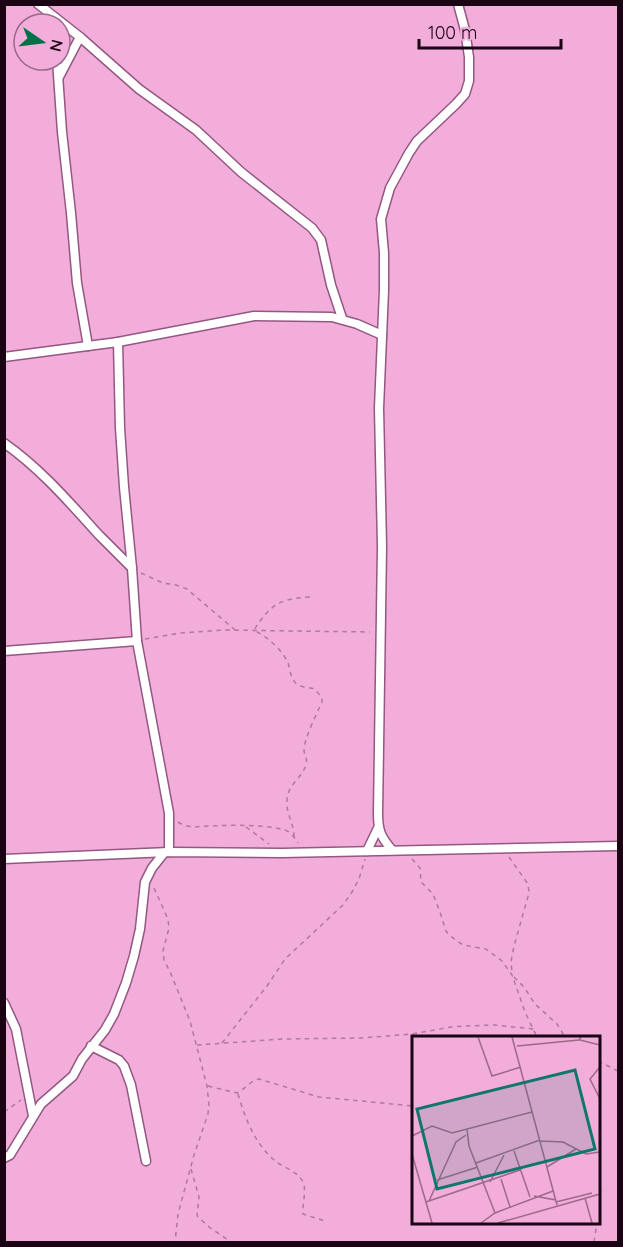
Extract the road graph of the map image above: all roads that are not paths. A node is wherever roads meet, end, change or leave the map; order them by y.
1 (458, 4) edge
2 (72, 31) edge
3 (80, 37) junction
4 (58, 72) edge
5 (58, 77) junction
6 (342, 318) junction
7 (382, 335) junction
8 (118, 342) junction
9 (88, 346) junction
10 (4, 357) edge
11 (4, 443) edge
12 (132, 568) junction
13 (137, 641) junction
14 (4, 651) edge
15 (378, 828) junction
16 (618, 846) edge
17 (367, 850) junction
18 (392, 850) junction
19 (166, 853) junction
20 (4, 859) edge
21 (4, 1003) edge
22 (91, 1046) junction
23 (33, 1116) junction
24 (4, 1158) edge
25 (146, 1161) dead end

1 - 7 street
2 - 3 street
3 - 5 street
3 - 6 street
4 - 5 street
5 - 9 street
6 - 7 street
6 - 8 street
7 - 15 street
8 - 9 street
8 - 12 street
9 - 10 street
11 - 12 street
12 - 13 street
13 - 14 street
13 - 19 street
15 - 17 street
15 - 18 street
16 - 18 street
17 - 18 street
17 - 19 street
19 - 20 street
19 - 22 street
21 - 23 street
22 - 23 street
22 - 25 street
23 - 24 street

